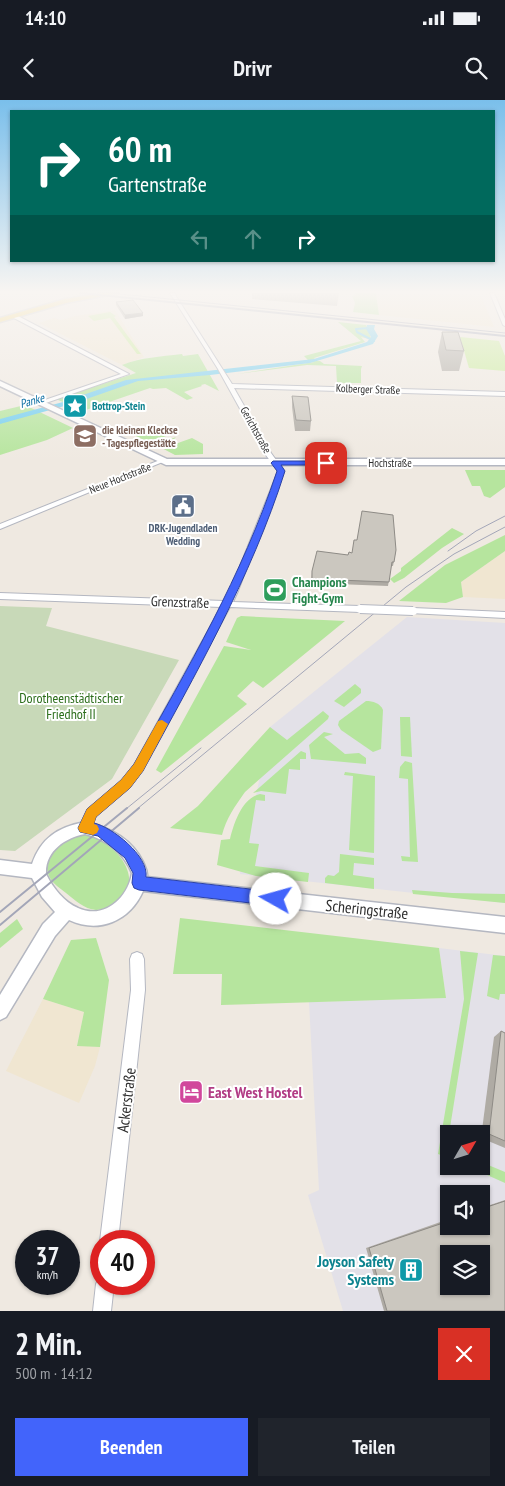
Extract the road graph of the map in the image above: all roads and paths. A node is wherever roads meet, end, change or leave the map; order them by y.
1 (79, 350) edge
2 (209, 350) edge
3 (0, 383) edge
4 (231, 386) junction
5 (505, 394) edge
6 (43, 404) junction
7 (162, 460) junction
8 (505, 462) edge
9 (275, 463) junction
10 (0, 527) edge
11 (0, 596) edge
12 (228, 604) junction
13 (505, 615) edge
14 (85, 828) junction
15 (0, 868) edge
16 (38, 872) junction
17 (139, 883) junction
18 (66, 912) junction
19 (505, 925) edge
20 (137, 959) dead end
21 (0, 1011) edge
22 (110, 1230) edge
23 (104, 1295) edge
24 (102, 1311) edge

1 - 6 street
2 - 4 street, Gerichtstraße
3 - 6 street
4 - 5 street, Kolberger Straße
4 - 9 street, Gerichtstraße
6 - 7 street
7 - 9 street, Neue Hochstraße
7 - 10 street, Neue Hochstraße
8 - 9 street, Hochstraße
9 - 12 street, Gerichtstraße
11 - 12 street, Grenzstraße
12 - 13 street, Grenzstraße, bridge
12 - 14 street
14 - 16 street
14 - 17 street
15 - 16 street
16 - 18 street
17 - 18 street
17 - 19 street, Scheringstraße
18 - 21 street
20 - 22 street, Ackerstraße
23 - 24 street

